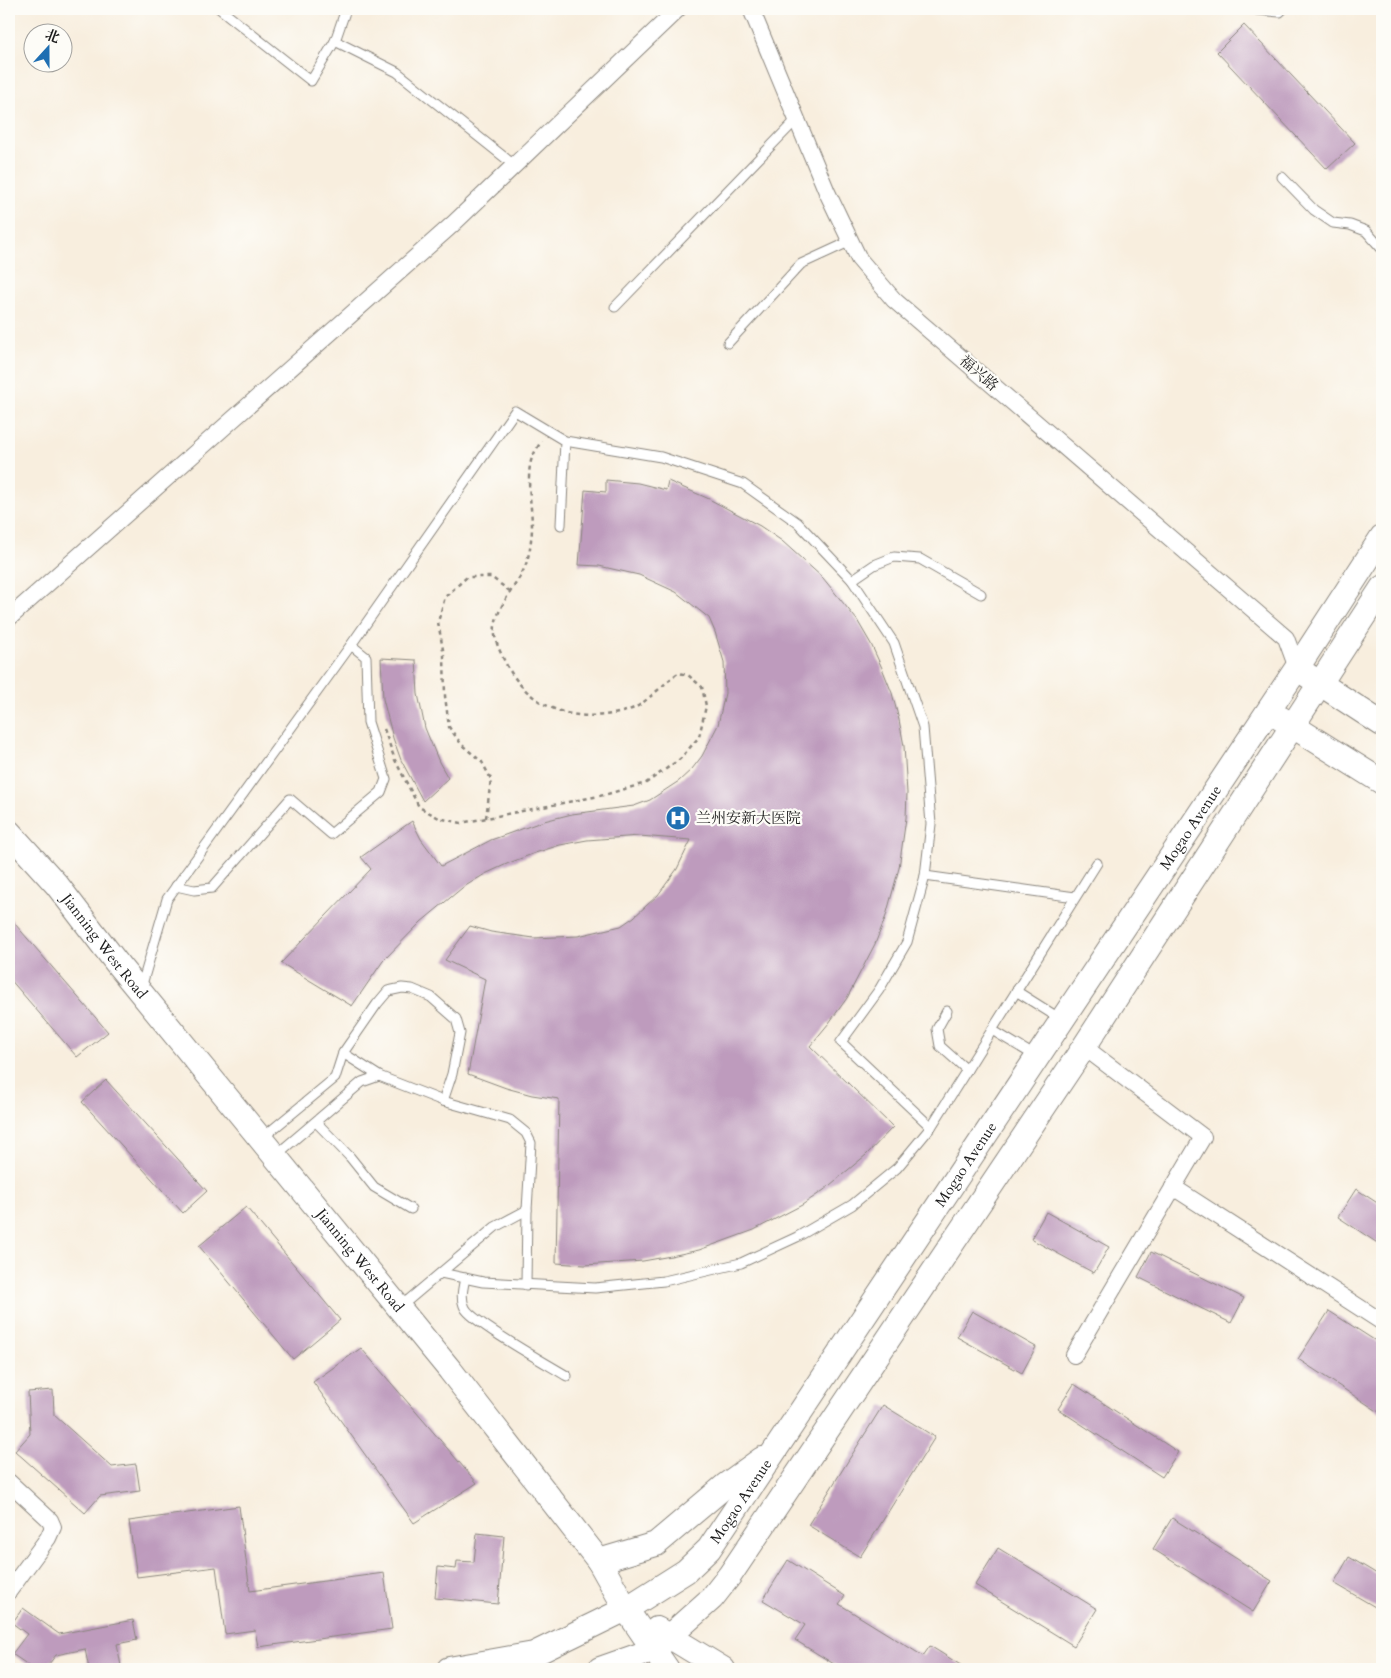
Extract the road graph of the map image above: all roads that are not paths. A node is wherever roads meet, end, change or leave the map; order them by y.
1 (220, 9) edge
2 (346, 9) edge
3 (678, 9) edge
4 (751, 9) edge
5 (1256, 9) edge
6 (1283, 9) edge
7 (335, 41) junction
8 (797, 119) junction
9 (514, 165) junction
10 (1282, 177) dead end
11 (851, 241) junction
12 (1382, 248) edge
13 (615, 307) dead end
14 (728, 343) dead end
15 (564, 441) junction
16 (561, 525) dead end
17 (1382, 537) edge
18 (852, 580) junction
19 (1382, 588) edge
20 (980, 594) dead end
21 (9, 618) edge
22 (351, 645) junction
23 (1298, 668) junction
24 (1320, 684) junction
25 (1268, 712) junction
26 (1382, 724) edge
27 (1294, 726) junction
28 (1382, 782) edge
29 (9, 832) edge
30 (1097, 863) dead end
31 (925, 876) junction
32 (176, 886) junction
33 (1075, 897) junction
34 (140, 991) junction
35 (1016, 991) junction
36 (946, 1011) dead end
37 (1062, 1020) junction
38 (992, 1030) junction
39 (1084, 1047) junction
40 (343, 1053) junction
41 (1038, 1057) junction
42 (967, 1070) junction
43 (379, 1076) junction
44 (443, 1101) junction
45 (316, 1122) junction
46 (931, 1127) junction
47 (268, 1148) junction
48 (1173, 1187) junction
49 (411, 1209) dead end
50 (528, 1210) junction
51 (441, 1273) junction
52 (465, 1278) junction
53 (526, 1284) junction
54 (399, 1308) junction
55 (1382, 1322) edge
56 (1074, 1355) dead end
57 (567, 1376) dead end
58 (777, 1447) junction
59 (9, 1482) edge
60 (599, 1561) junction
61 (9, 1591) edge
62 (626, 1609) junction
63 (661, 1643) junction
64 (449, 1669) edge
65 (600, 1669) edge
66 (667, 1669) edge
67 (723, 1669) edge

1 - 7 lane
2 - 7 lane
3 - 9 street
4 - 8 street, 福兴路
5 - 6 lane
7 - 9 lane
8 - 11 street, 福兴路
8 - 13 lane
9 - 21 street
10 - 12 lane
11 - 14 lane
11 - 23 street, 福兴路
15 - 16 lane
15 - 18 lane
15 - 22 lane
17 - 23 main road, Mogao Avenue
18 - 20 lane
18 - 31 lane
19 - 24 main road, Mogao Avenue
22 - 32 lane
22 - 32 lane
23 - 24 main road
23 - 25 main road, Mogao Avenue
24 - 26 main road
24 - 27 main road, Mogao Avenue
25 - 27 main road
25 - 37 main road, Mogao Avenue
27 - 28 main road
27 - 39 main road, Mogao Avenue
29 - 34 main road, Jianning West Road
30 - 33 lane
31 - 33 lane
31 - 46 lane
32 - 34 lane
33 - 35 lane
34 - 47 main road, Jianning West Road
35 - 37 lane
35 - 38 lane
36 - 42 lane
37 - 41 main road, Mogao Avenue
38 - 41 lane
38 - 42 lane
39 - 48 street
39 - 63 main road, Mogao Avenue
40 - 43 lane
40 - 44 lane
40 - 47 lane
41 - 58 main road, Mogao Avenue
42 - 46 lane
43 - 44 lane
43 - 45 lane
44 - 50 lane
45 - 47 lane
45 - 49 lane
46 - 53 lane
47 - 54 main road, Jianning West Road
48 - 55 street
48 - 56 street
50 - 51 lane
50 - 53 lane
51 - 52 lane
51 - 54 lane
52 - 53 lane
52 - 57 lane
54 - 60 main road, Jianning West Road
58 - 60 main road
58 - 62 main road, Mogao Avenue
59 - 61 street
60 - 62 main road, Jianning West Road
62 - 63 main road, Jianning West Road
62 - 64 main road, Mogao Avenue
63 - 65 main road, Mogao Avenue
63 - 66 main road, Jianning West Road
63 - 67 main road

